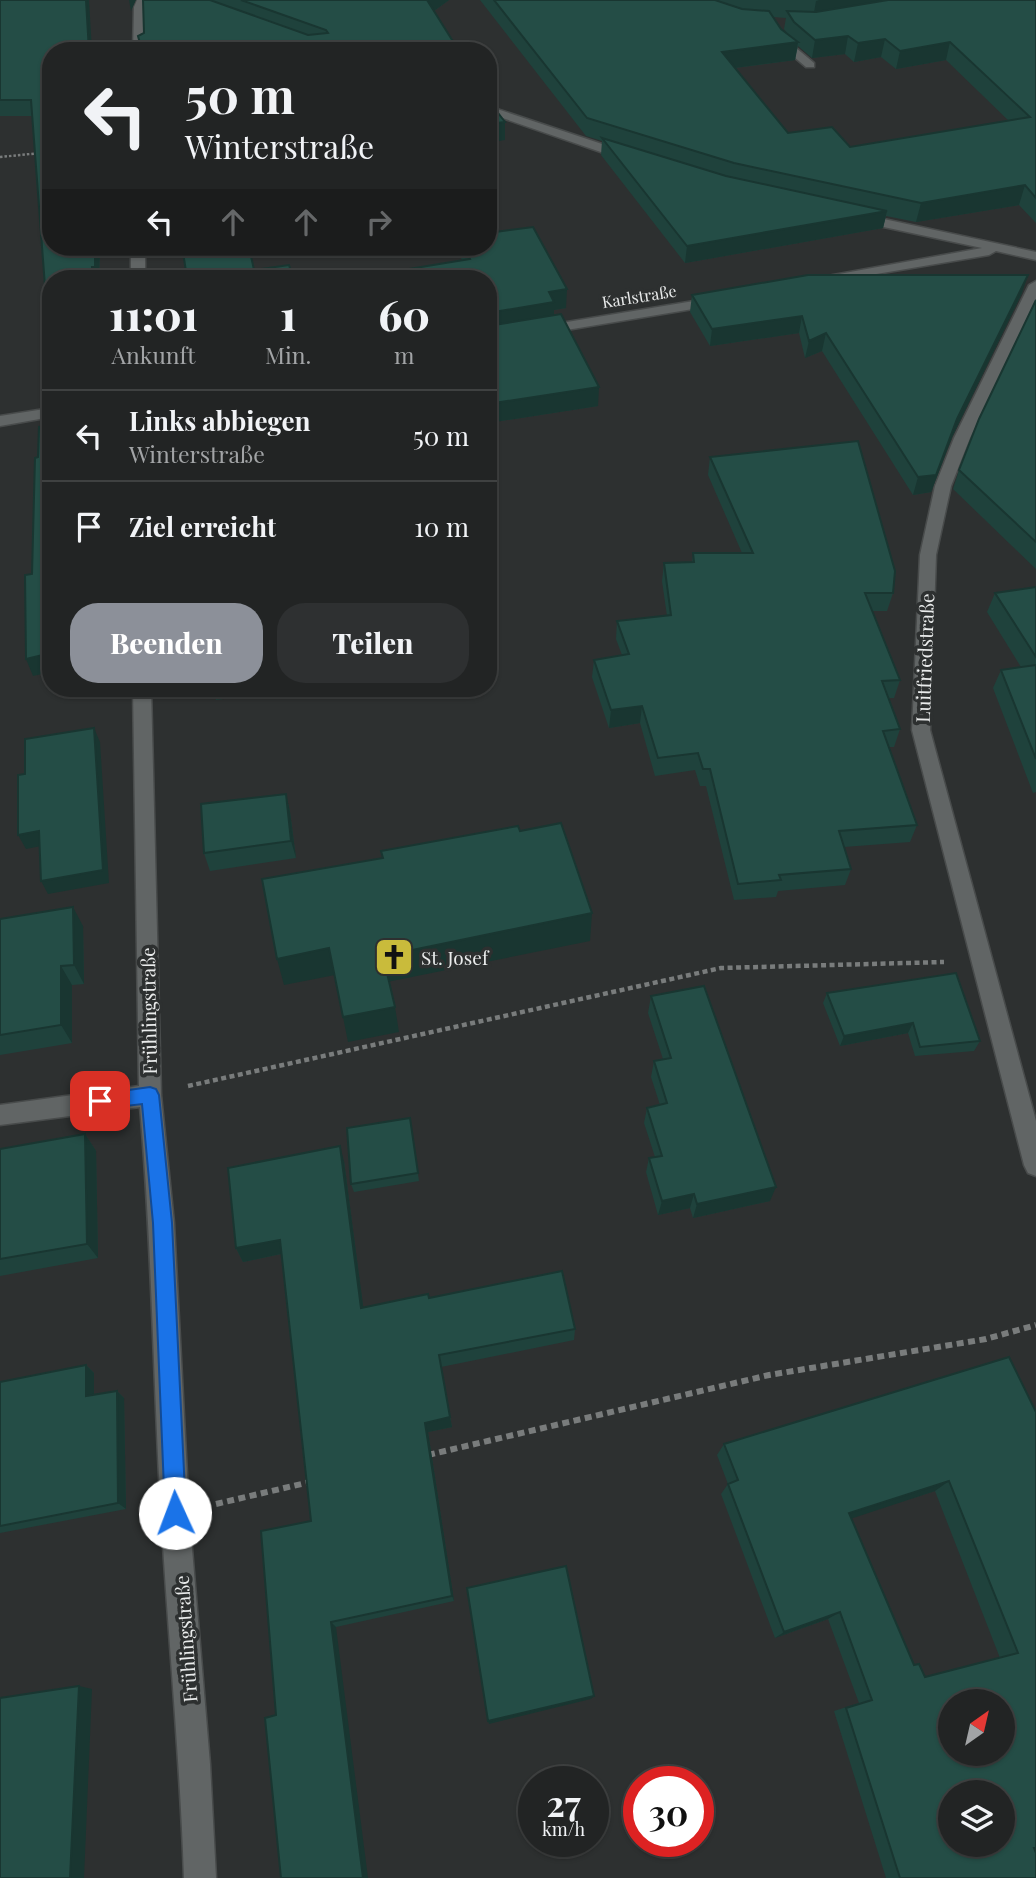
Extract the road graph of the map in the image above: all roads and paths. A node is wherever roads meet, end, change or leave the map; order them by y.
1 (142, 0) edge
2 (786, 24) edge
3 (139, 42) edge
4 (810, 65) dead end
5 (497, 112) edge
6 (42, 153) edge
7 (0, 158) edge
8 (645, 163) edge
9 (848, 216) edge
10 (1002, 249) junction
11 (1036, 256) edge
12 (820, 282) edge
13 (1036, 285) edge
14 (729, 300) edge
15 (497, 338) edge
16 (42, 414) edge
17 (0, 421) edge
18 (142, 697) edge
19 (983, 964) junction
20 (223, 1078) dead end
21 (150, 1095) junction
22 (0, 1115) edge
23 (1036, 1165) edge
24 (1036, 1325) edge
25 (418, 1457) edge
26 (324, 1479) edge
27 (175, 1513) junction
28 (200, 1878) edge

1 - 3 street
2 - 4 street
5 - 8 street
6 - 7 path
9 - 10 street
10 - 11 street
10 - 12 street
13 - 19 street, Luitfriedstraße
14 - 15 street, Karlstraße
16 - 17 street
18 - 21 street, Frühlingstraße
19 - 20 path
19 - 23 street, Luitfriedstraße
21 - 22 street
21 - 27 street, Frühlingstraße
24 - 25 path
26 - 27 path
27 - 28 street, Frühlingstraße

